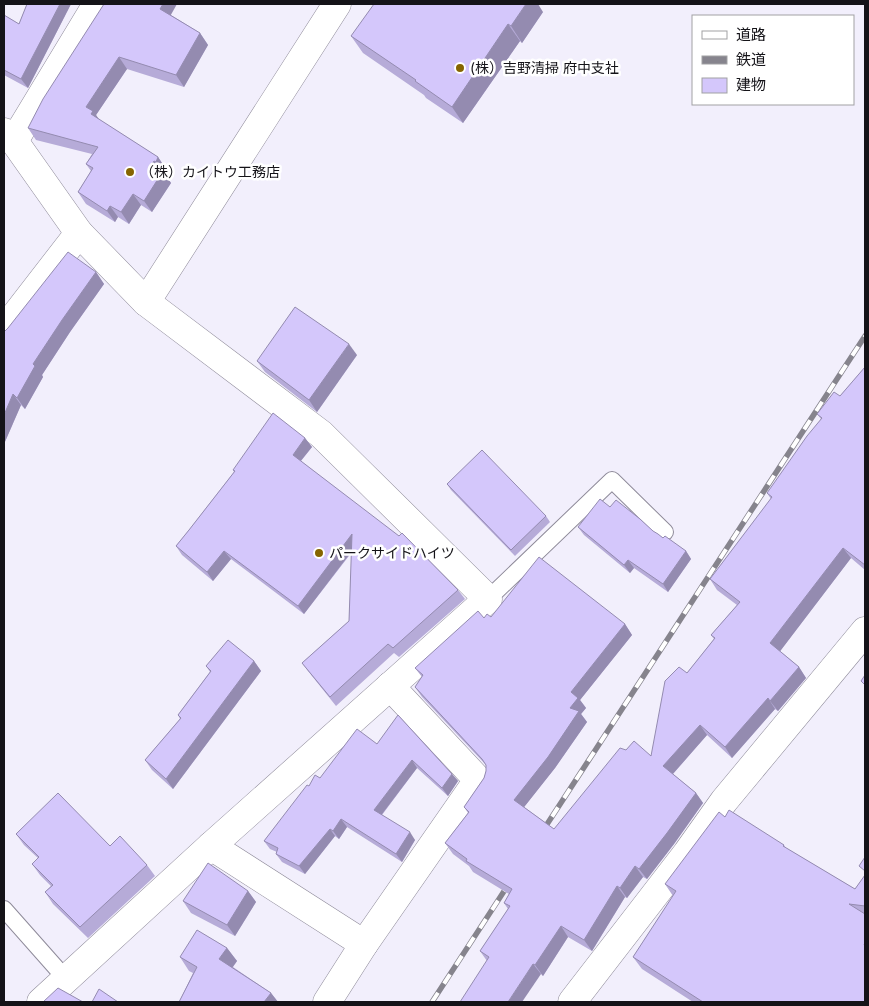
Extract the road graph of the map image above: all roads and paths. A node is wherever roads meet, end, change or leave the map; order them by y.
1 (97, 4) edge
2 (337, 4) edge
3 (9, 136) edge
4 (79, 233) junction
5 (146, 302) junction
6 (4, 330) edge
7 (665, 532) dead end
8 (488, 599) junction
9 (865, 631) edge
10 (390, 686) junction
11 (211, 846) junction
12 (4, 909) edge
13 (364, 944) junction
14 (66, 979) junction
15 (41, 1002) edge
16 (327, 1002) edge
17 (572, 1002) edge

1 - 3 street
2 - 5 street
3 - 4 street
4 - 5 street
4 - 6 street
5 - 8 street
7 - 8 lane
8 - 10 street
9 - 17 street
10 - 11 street
10 - 13 street
11 - 13 street
11 - 14 street
12 - 14 lane
13 - 16 street
14 - 15 street

